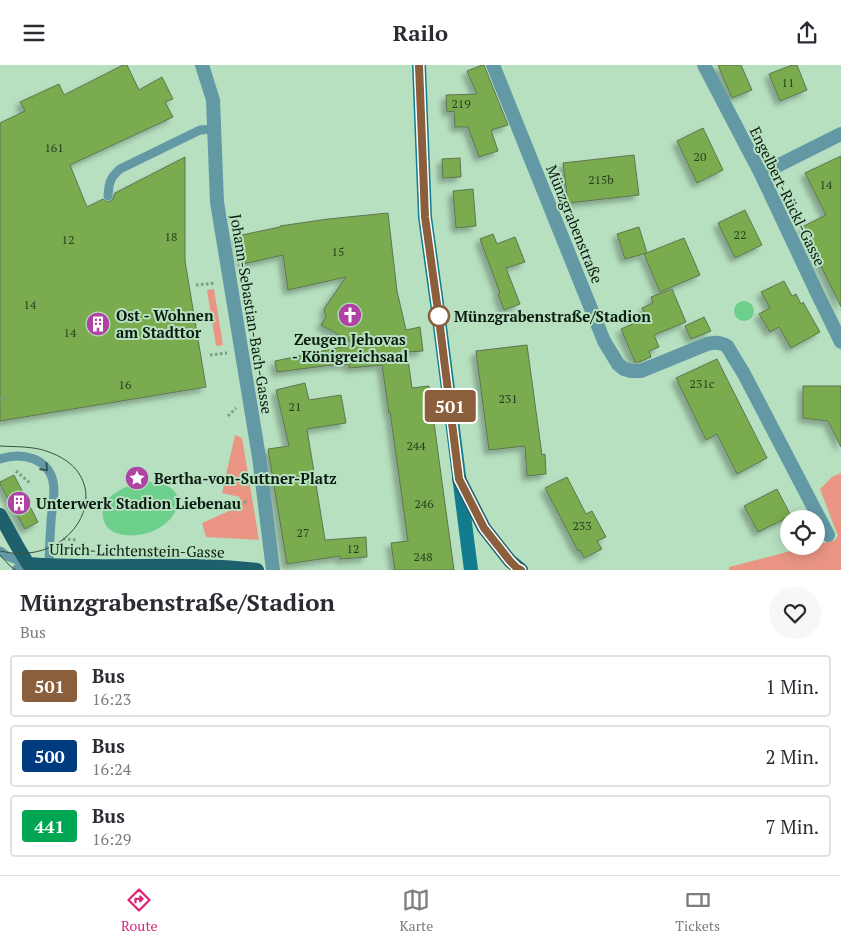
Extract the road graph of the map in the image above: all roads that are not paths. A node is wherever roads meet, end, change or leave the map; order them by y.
1 (202, 65) edge
2 (419, 65) edge
3 (493, 65) edge
4 (704, 65) edge
5 (214, 129) junction
6 (841, 134) edge
7 (761, 174) junction
8 (108, 196) dead end
9 (841, 342) edge
10 (0, 459) edge
11 (459, 479) junction
12 (0, 515) edge
13 (828, 535) dead end
14 (0, 551) edge
15 (24, 567) edge
16 (49, 567) edge
17 (257, 570) edge
18 (273, 570) edge
19 (471, 570) edge
20 (521, 570) edge

1 - 5 street, Johann-Sebastian-Bach-Gasse
2 - 11 main road
3 - 13 street, Münzgrabenstraße
4 - 7 street, Engelbert-Rückl-Gasse
5 - 8 lane
5 - 18 street, Johann-Sebastian-Bach-Gasse
6 - 7 street
7 - 9 street, Engelbert-Rückl-Gasse
10 -> 16 lane
11 - 19 main road
11 - 20 main road
12 - 15 main road
14 - 15 lane
15 - 16 main road, Ulrich-Lichtenstein-Gasse
16 - 17 main road, Ulrich-Lichtenstein-Gasse

